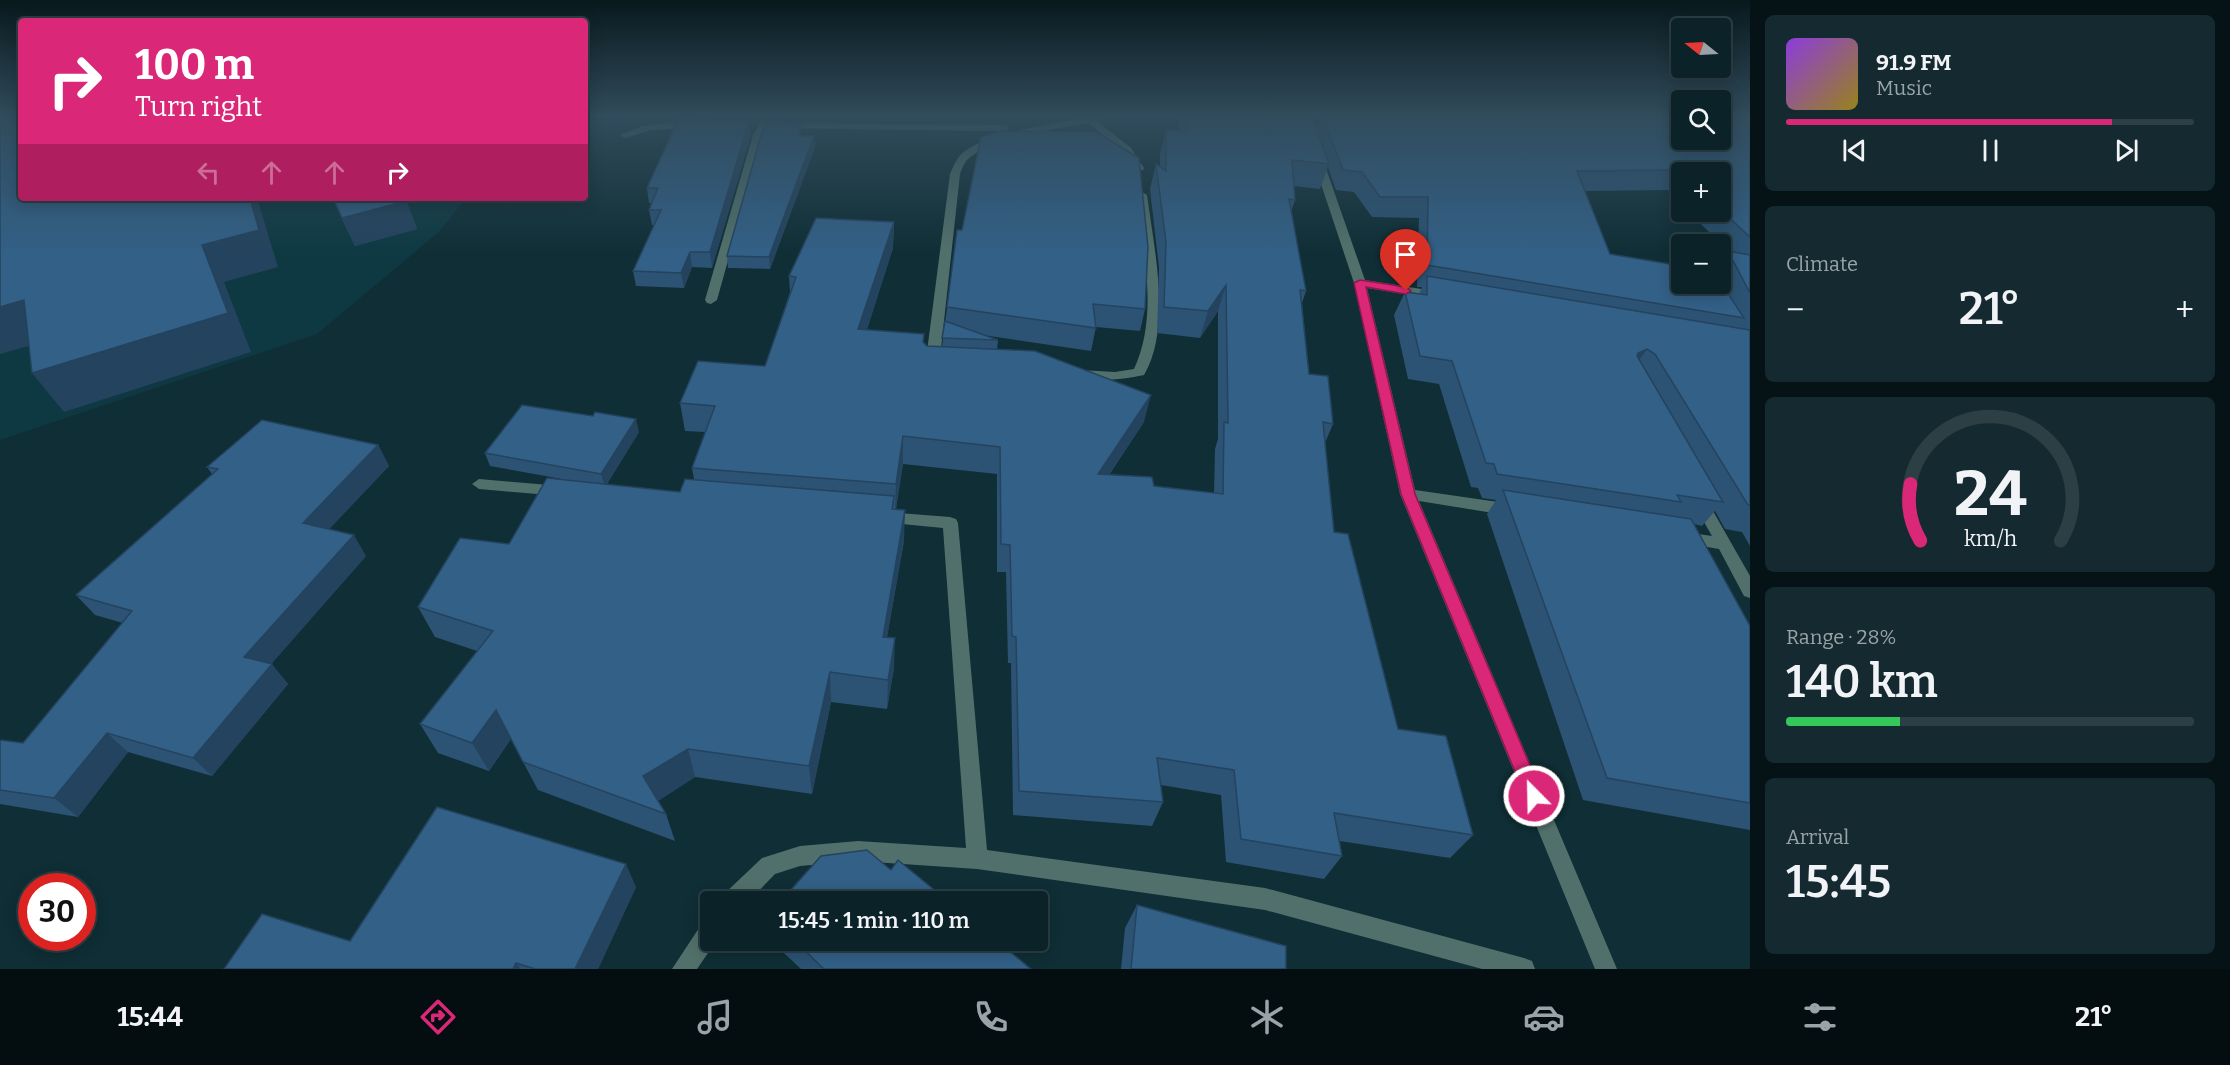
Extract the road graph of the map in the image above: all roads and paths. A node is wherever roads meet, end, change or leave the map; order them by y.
1 (750, 162) edge
2 (960, 162) edge
3 (1136, 162) edge
4 (1319, 162) edge
5 (1360, 283) junction
6 (1452, 298) edge
7 (711, 300) dead end
8 (943, 369) edge
9 (1070, 374) edge
10 (478, 484) dead end
11 (1691, 486) edge
12 (573, 492) edge
13 (1408, 494) junction
14 (1526, 512) edge
15 (868, 516) edge
16 (1666, 535) edge
17 (1725, 544) junction
18 (1750, 591) edge
19 (977, 859) junction
20 (743, 891) edge
21 (700, 946) edge
22 (684, 969) edge
23 (1524, 969) edge
24 (1606, 969) edge

1 - 7 street
2 - 8 street
3 - 9 street
4 - 5 street
5 - 6 street
5 - 13 street
10 - 12 street
11 - 17 street
13 - 14 street
13 - 24 street
15 - 19 street
16 - 17 street
17 - 18 street
19 - 20 street
19 - 23 street
21 - 22 street

